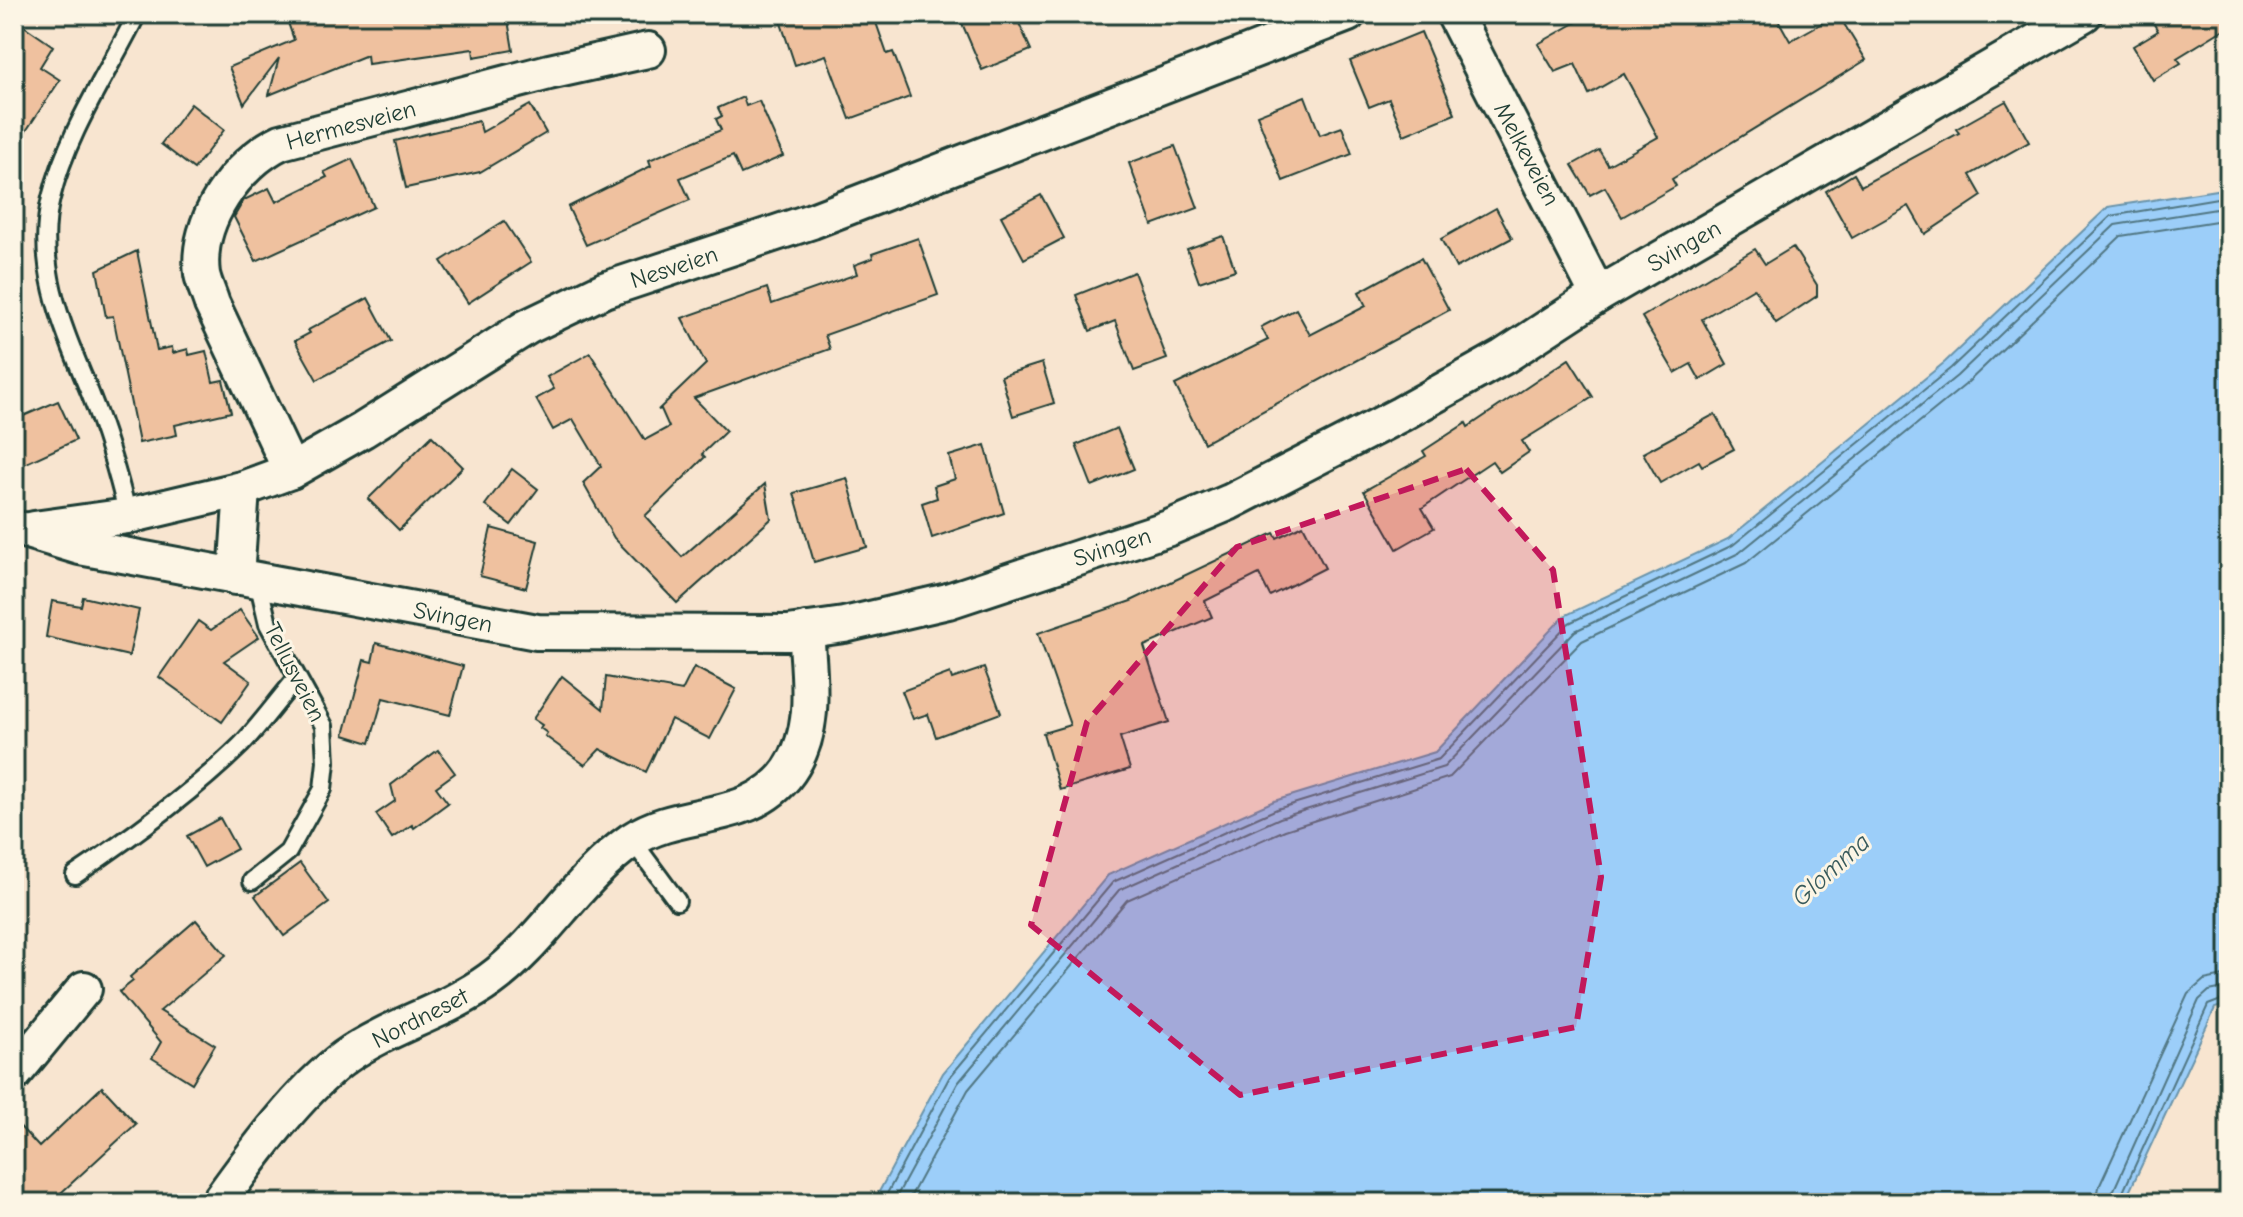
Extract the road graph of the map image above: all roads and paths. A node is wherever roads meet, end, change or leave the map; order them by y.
1 (1348, 14) edge
2 (1454, 14) edge
3 (2084, 14) edge
4 (134, 20) dead end
5 (648, 50) dead end
6 (1598, 295) junction
7 (291, 471) junction
8 (242, 489) junction
9 (128, 516) junction
10 (19, 529) edge
11 (247, 579) junction
12 (806, 630) junction
13 (297, 678) junction
14 (632, 840) junction
15 (75, 875) dead end
16 (252, 881) dead end
17 (677, 901) dead end
18 (84, 989) dead end
19 (14, 1074) edge
20 (218, 1203) edge

1 - 7 street, Nesveien
2 - 6 street, Melkeveien
3 - 6 street, Svingen
4 - 9 lane
5 - 7 street, Hermesveien
6 - 12 street, Svingen
7 - 8 street, Nesveien
8 - 9 street, Nesveien
8 - 11 street
9 - 10 street, Nesveien
10 - 11 street, Svingen
11 - 12 street, Svingen
11 - 13 lane, Tellusveien
12 - 14 street, Nordneset
13 - 15 lane
13 - 16 lane, Tellusveien
14 - 17 lane
14 - 20 street, Nordneset
18 - 19 street

